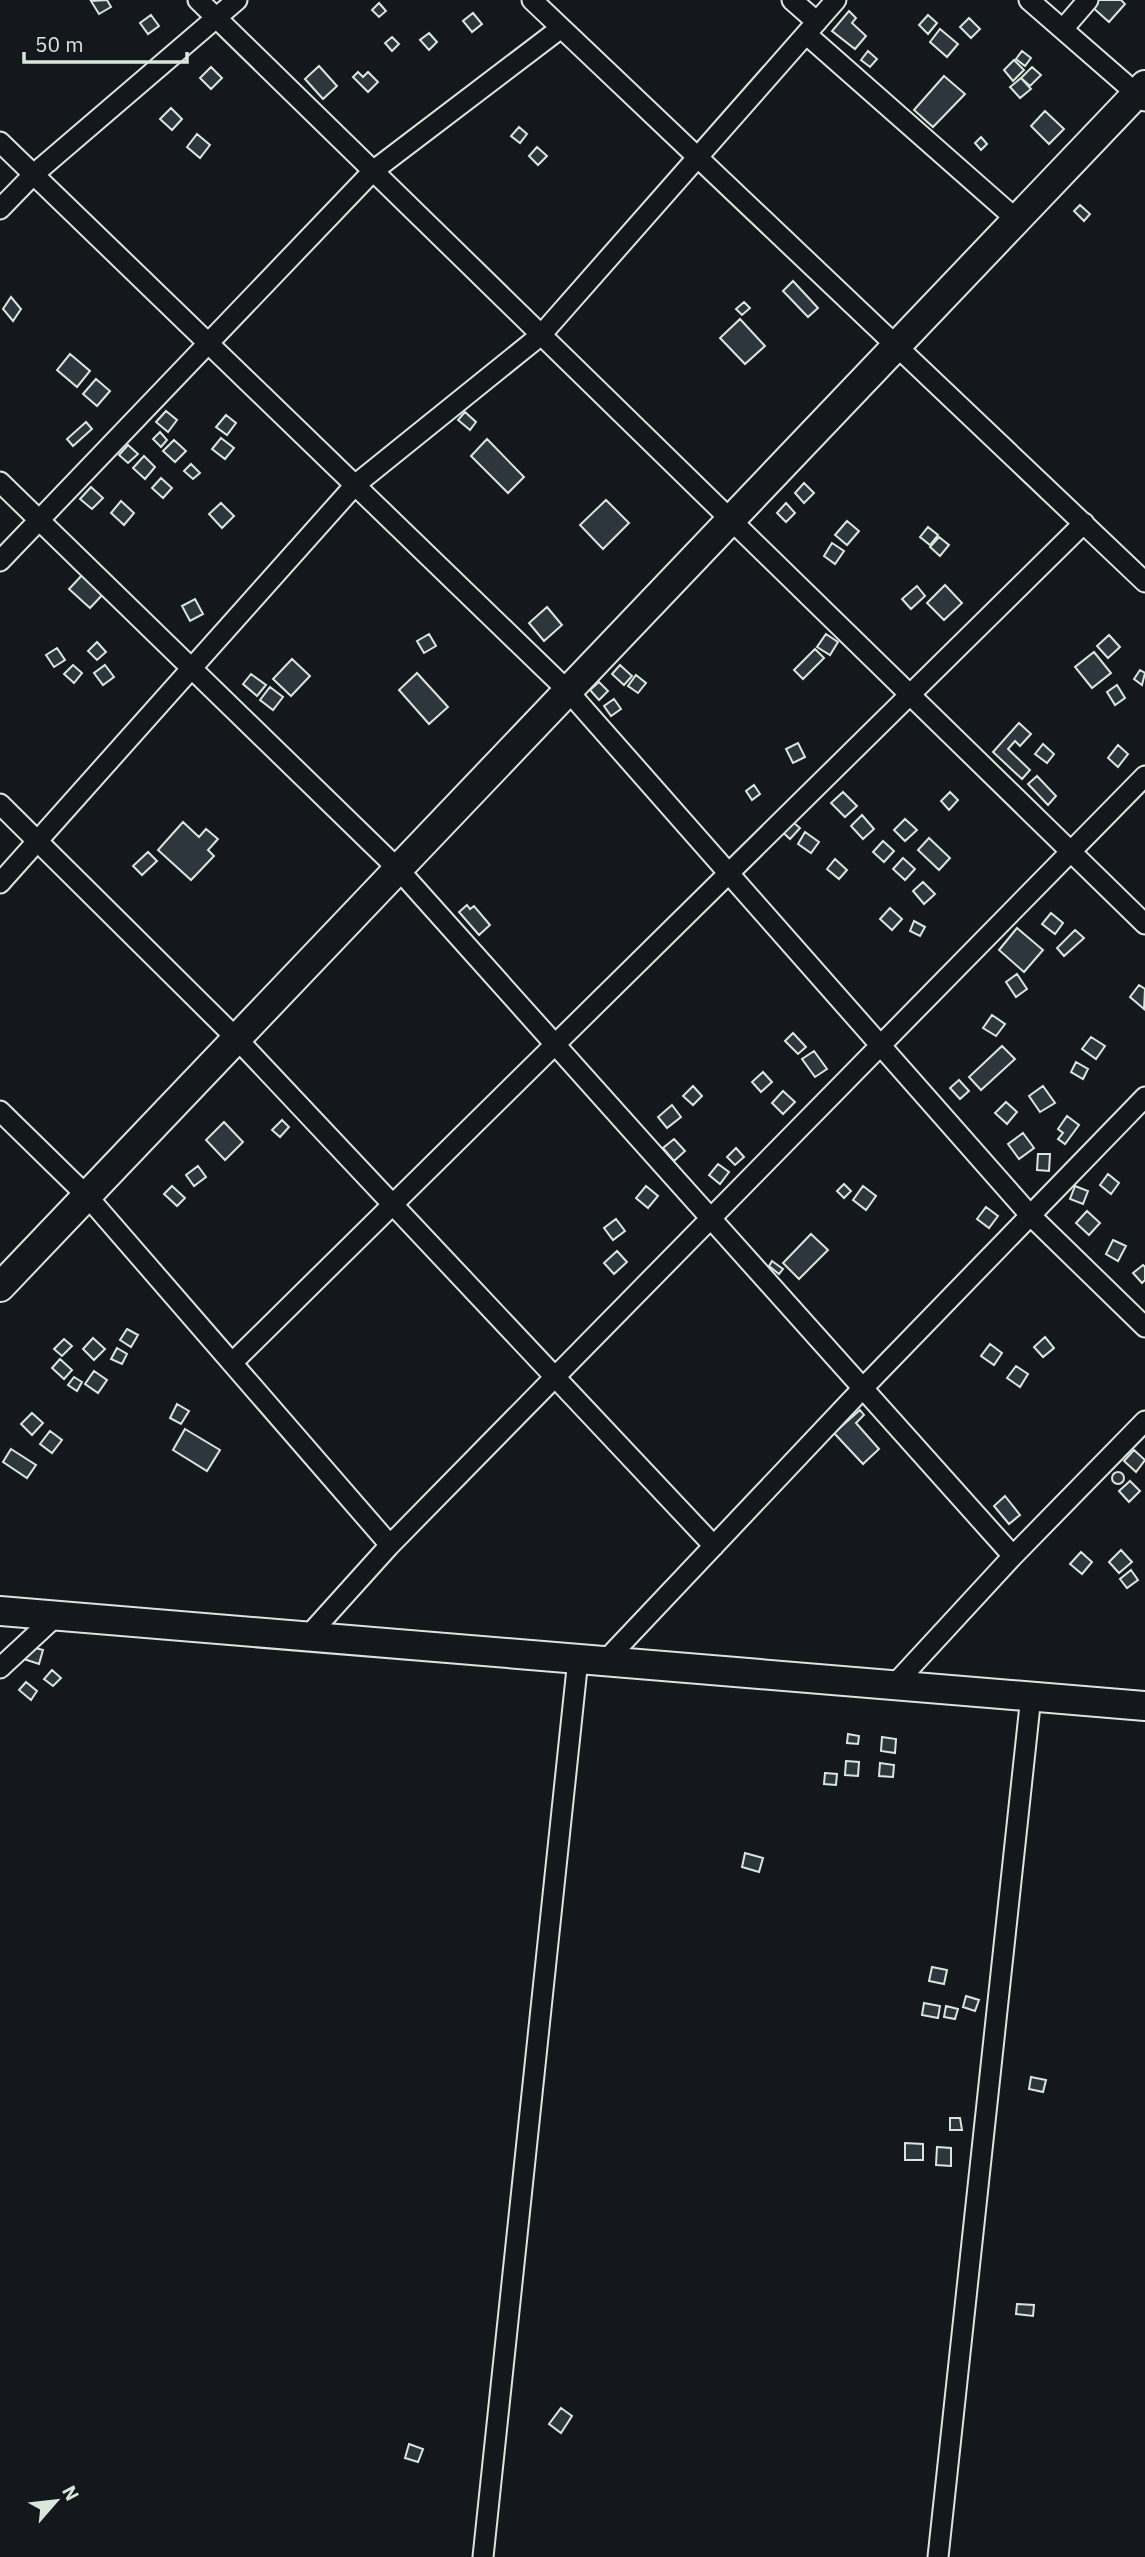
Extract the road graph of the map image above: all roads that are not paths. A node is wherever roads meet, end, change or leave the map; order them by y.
1 (198, 0) edge
2 (237, 0) edge
3 (532, 0) edge
4 (793, 0) edge
5 (836, 0) edge
6 (1029, 0) edge
7 (1088, 0) edge
8 (216, 18) junction
9 (561, 28) junction
10 (812, 28) junction
11 (1063, 29) junction
12 (1142, 93) edge
13 (0, 142) edge
14 (698, 158) junction
15 (373, 171) junction
16 (34, 174) junction
17 (0, 209) edge
18 (1016, 219) junction
19 (541, 335) junction
20 (209, 343) junction
21 (896, 345) junction
22 (0, 482) edge
23 (355, 485) junction
24 (39, 520) junction
25 (730, 520) junction
26 (1084, 523) junction
27 (0, 561) edge
28 (1145, 582) edge
29 (192, 668) junction
30 (568, 691) junction
31 (910, 695) junction
32 (1145, 776) edge
33 (0, 804) edge
34 (37, 841) junction
35 (1071, 852) junction
36 (398, 869) junction
37 (728, 873) junction
38 (0, 883) edge
39 (1145, 924) edge
40 (237, 1039) junction
41 (555, 1044) junction
42 (880, 1045) junction
43 (1145, 1097) edge
44 (0, 1111) edge
45 (87, 1196) junction
46 (393, 1204) junction
47 (1030, 1215) junction
48 (710, 1218) junction
49 (0, 1287) edge
50 (1145, 1327) edge
51 (232, 1363) junction
52 (555, 1377) junction
53 (863, 1388) junction
54 (1145, 1421) edge
55 (390, 1545) junction
56 (714, 1546) junction
57 (1013, 1556) junction
58 (0, 1611) edge
59 (56, 1616) junction
60 (308, 1636) junction
61 (591, 1660) junction
62 (0, 1668) edge
63 (894, 1685) junction
64 (1031, 1696) junction
65 (1145, 1706) edge
66 (483, 2557) edge
67 (938, 2557) edge

1 - 8 street
2 - 8 street
3 - 9 street
4 - 10 street
5 - 10 street
6 - 11 street
7 - 11 street
8 - 15 street
8 - 16 street
9 - 14 street
9 - 15 street
10 - 14 street
10 - 18 street
11 - 12 street
12 - 18 street
13 - 16 street
14 - 19 street
14 - 21 street
15 - 19 street
15 - 20 street
16 - 17 street
16 - 20 street
18 - 21 street
19 - 23 street
19 - 25 street
20 - 23 street
20 - 24 street
21 - 25 street
21 - 26 street
22 - 24 street
23 - 29 street
23 - 30 street
24 - 27 street
24 - 29 street
25 - 30 street
25 - 31 street
26 - 28 street
26 - 31 street
29 - 34 street
29 - 36 street
30 - 36 street
30 - 37 street
31 - 35 street
31 - 37 street
32 - 35 street
33 - 34 street
34 - 38 street
34 - 40 street
35 - 39 street
35 - 42 street
36 - 40 street
36 - 41 street
37 - 41 street
37 - 42 street
40 - 45 street
40 - 46 street
41 - 46 street
41 - 48 street
42 - 47 street
42 - 48 street
43 - 47 street
44 - 45 street
45 - 49 street
45 - 51 street
46 - 51 street
46 - 52 street
47 - 50 street
47 - 53 street
48 - 52 street
48 - 53 street
51 - 55 street
52 - 55 street
52 - 56 street
53 - 56 street
53 - 57 street
54 - 57 street
55 - 60 street
56 - 61 street
57 - 63 street
58 - 59 street
59 - 60 street
59 - 62 street
60 - 61 street
61 - 63 street
61 - 66 street
63 - 64 street
64 - 65 street
64 - 67 street

